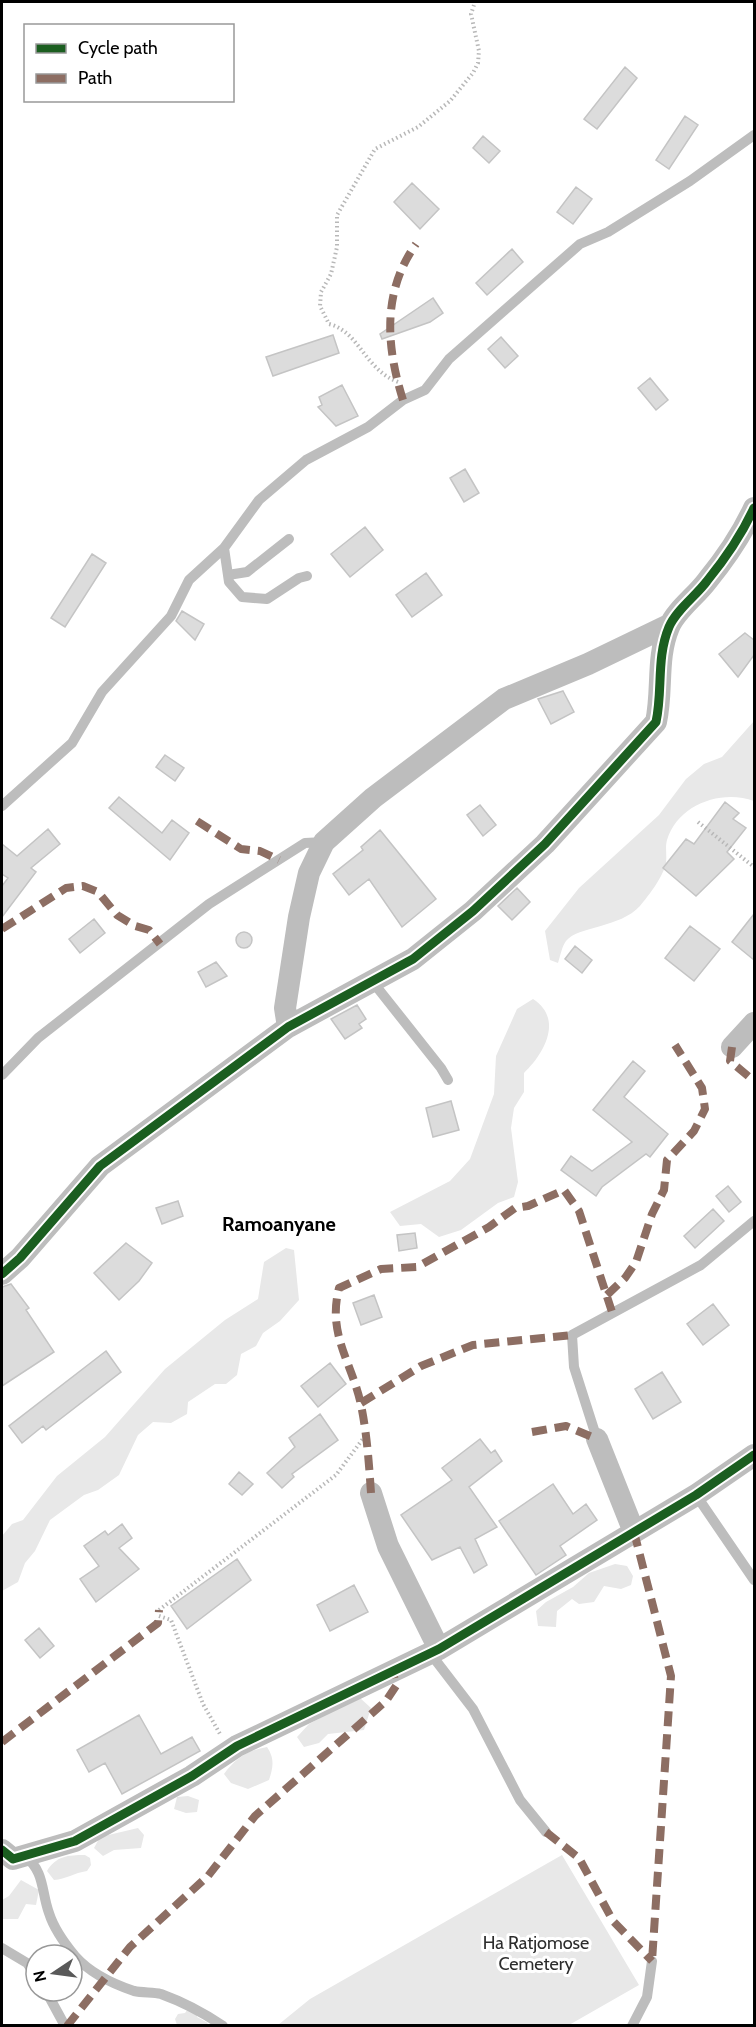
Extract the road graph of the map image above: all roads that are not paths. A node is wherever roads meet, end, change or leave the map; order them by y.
1 (754, 135) edge
2 (754, 508) edge
3 (289, 539) dead end
4 (224, 548) junction
5 (228, 575) junction
6 (307, 576) dead end
7 (669, 625) junction
8 (2, 806) edge
9 (324, 842) junction
10 (372, 981) junction
11 (754, 1023) edge
12 (288, 1027) junction
13 (732, 1047) dead end
14 (2, 1075) edge
15 (448, 1080) dead end
16 (754, 1221) edge
17 (2, 1274) edge
18 (597, 1439) joint
19 (754, 1455) edge
20 (371, 1493) dead end
21 (696, 1495) junction
22 (634, 1532) junction
23 (754, 1580) edge
24 (435, 1651) junction
25 (546, 1832) dead end
26 (10, 1859) edge
27 (2, 1948) edge
28 (24, 1961) edge
29 (652, 1961) dead end
30 (53, 2003) edge
31 (65, 2025) edge
32 (223, 2025) edge
33 (632, 2025) edge

1 - 4 lane
2 - 7 street
3 - 5 lane
4 - 5 lane
4 - 8 lane
5 - 6 lane
7 - 9 street
7 - 10 street
9 - 12 street
9 - 14 lane
10 - 12 street
10 - 15 lane
11 - 13 street
12 - 17 street
16 - 18 lane
18 - 22 street
19 - 21 street
20 - 24 street
21 - 22 street
21 - 23 lane
22 - 24 street
24 - 25 lane
24 - 26 street
26 - 32 lane
27 - 28 lane
29 - 33 lane
30 - 31 lane

